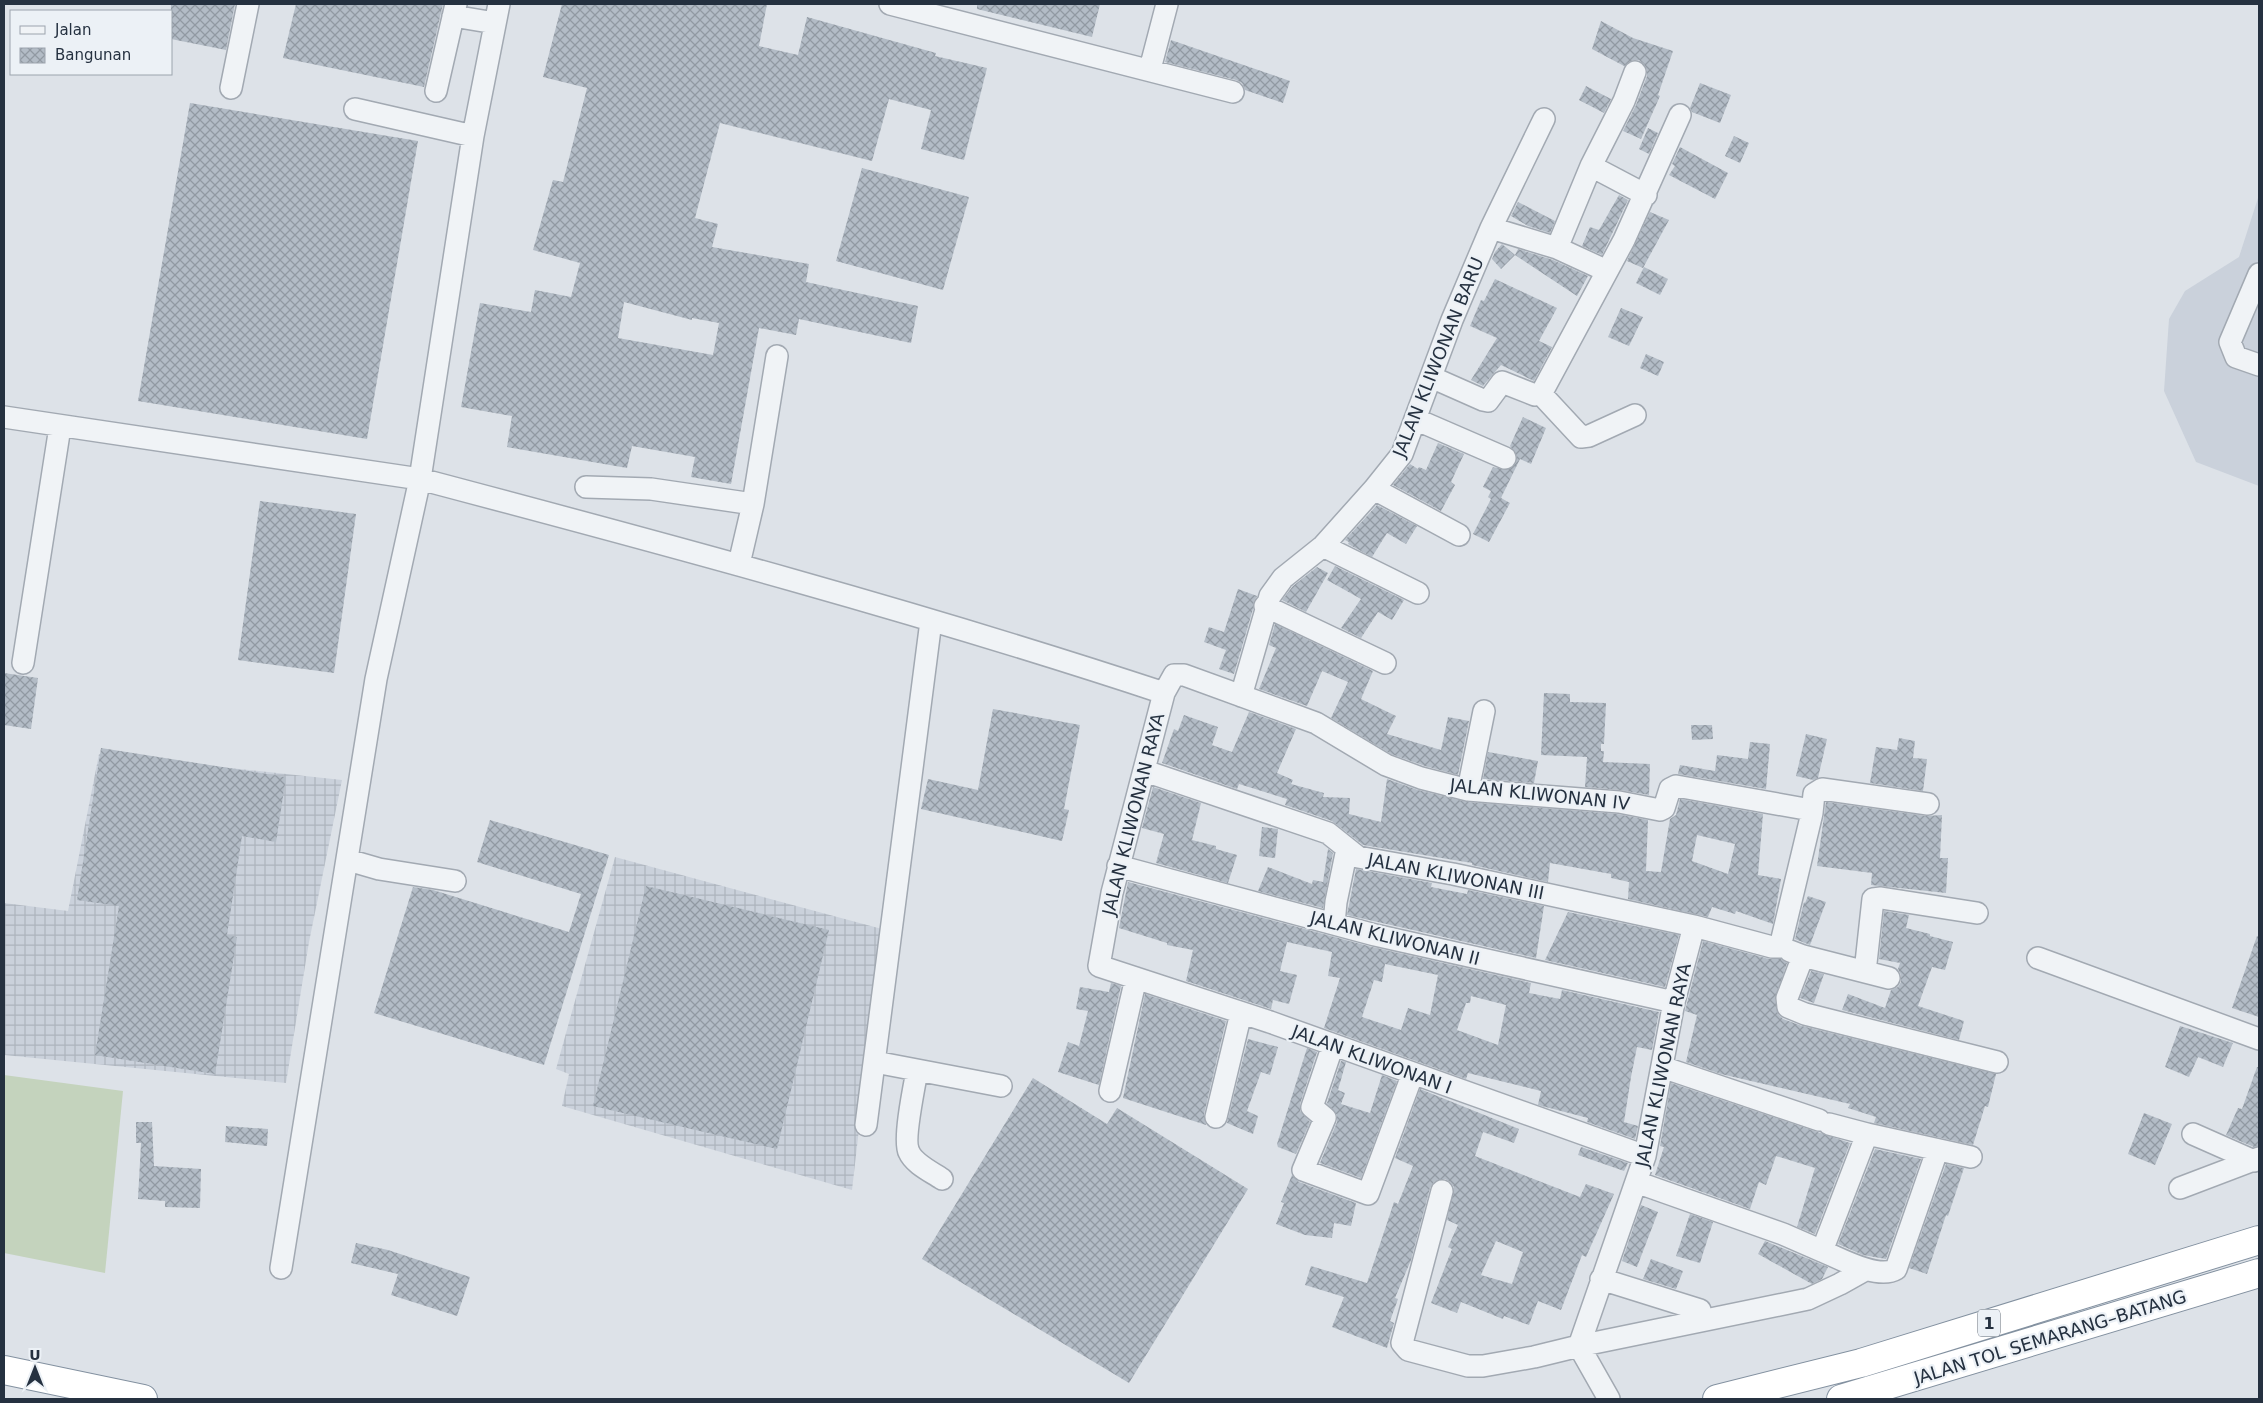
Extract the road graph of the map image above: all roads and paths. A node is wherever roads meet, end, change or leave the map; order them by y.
1 (248, 4) edge
2 (890, 4) edge
3 (1167, 4) edge
4 (454, 10) edge
5 (497, 14) edge
6 (1150, 69) junction
7 (1635, 72) dead end
8 (231, 88) dead end
9 (436, 91) dead end
10 (1233, 92) dead end
11 (355, 109) dead end
12 (1680, 115) dead end
13 (1544, 119) dead end
14 (473, 136) junction
15 (1591, 166) junction
16 (1646, 195) junction
17 (1491, 228) junction
18 (1556, 248) junction
19 (1607, 271) junction
20 (2259, 274) edge
21 (777, 356) dead end
22 (2259, 365) edge
23 (1431, 378) junction
24 (1541, 394) junction
25 (1635, 415) dead end
26 (4, 417) edge
27 (1415, 419) junction
28 (60, 427) junction
29 (1506, 458) dead end
30 (420, 479) junction
31 (586, 487) dead end
32 (1374, 490) junction
33 (753, 504) junction
34 (1459, 535) dead end
35 (1322, 546) junction
36 (739, 564) junction
37 (1418, 593) dead end
38 (1265, 606) junction
39 (931, 621) junction
40 (23, 663) dead end
41 (1385, 663) dead end
42 (1184, 675) joint
43 (1164, 694) junction
44 (1241, 696) junction
45 (1484, 711) dead end
46 (1144, 771) junction
47 (1468, 790) junction
48 (1928, 804) dead end
49 (1811, 810) junction
50 (1347, 849) junction
51 (348, 860) junction
52 (1118, 866) junction
53 (455, 881) dead end
54 (1977, 913) dead end
55 (1334, 924) junction
56 (1694, 926) junction
57 (1780, 947) junction
58 (1803, 956) junction
59 (2038, 958) dead end
60 (1098, 965) joint
61 (1865, 972) junction
62 (1136, 978) junction
63 (1889, 978) dead end
64 (1674, 1002) junction
65 (1241, 1013) junction
66 (2259, 1039) edge
67 (1333, 1045) junction
68 (875, 1062) junction
69 (1997, 1062) dead end
70 (1662, 1067) junction
71 (917, 1071) junction
72 (1413, 1073) junction
73 (1001, 1086) dead end
74 (1110, 1091) dead end
75 (1216, 1117) dead end
76 (866, 1125) dead end
77 (1867, 1134) junction
78 (2193, 1134) dead end
79 (1937, 1151) junction
80 (1645, 1156) junction
81 (1971, 1157) dead end
82 (2256, 1159) edge
83 (942, 1179) dead end
84 (1636, 1182) junction
85 (2180, 1188) dead end
86 (1442, 1191) dead end
87 (2259, 1240) edge
88 (1822, 1251) junction
89 (282, 1268) dead end
90 (1865, 1270) junction
91 (2259, 1273) edge
92 (1601, 1279) junction
93 (1664, 1298) junction
94 (1700, 1310) dead end
95 (1653, 1331) junction
96 (1583, 1353) junction
97 (4, 1370) edge
98 (143, 1399) edge
99 (1609, 1399) edge
100 (1717, 1399) edge
101 (1840, 1399) edge

1 - 8 street
2 - 6 street
3 - 6 street
4 - 5 street
4 - 9 street
5 - 14 street
6 - 10 street
7 - 15 street
11 - 14 street
12 - 16 street
13 - 17 street, JALAN KLIWONAN BARU
14 - 30 street
15 - 16 street
15 - 18 street
16 - 19 street
17 - 18 street
17 - 23 street, JALAN KLIWONAN BARU
18 - 19 street
19 - 24 street
20 - 22 street
21 - 33 street
23 - 24 street
23 - 27 street, JALAN KLIWONAN BARU
24 - 25 street
26 - 28 street
27 - 29 street
27 - 32 street, JALAN KLIWONAN BARU
28 - 30 street
28 - 40 street
30 - 36 street
30 - 51 street
31 - 33 street
32 - 34 street
32 - 35 street, JALAN KLIWONAN BARU
33 - 36 street
35 - 37 street
35 - 38 street, JALAN KLIWONAN BARU
36 - 39 street
38 - 41 street
38 - 44 street, JALAN KLIWONAN BARU
39 - 43 street
39 - 68 street
42 - 43 street, JALAN KLIWONAN RAYA
42 - 44 street, JALAN KLIWONAN IV
43 - 46 street, JALAN KLIWONAN RAYA
44 - 47 street, JALAN KLIWONAN IV
45 - 47 street
46 - 50 street, JALAN KLIWONAN III
46 - 52 street, JALAN KLIWONAN RAYA
47 - 49 street, JALAN KLIWONAN IV
48 - 49 street
49 - 57 street
50 - 55 street
50 - 56 street, JALAN KLIWONAN III
51 - 53 street
51 - 89 street
52 - 55 street, JALAN KLIWONAN II
52 - 60 street, JALAN KLIWONAN RAYA
54 - 61 street
55 - 64 street, JALAN KLIWONAN II
56 - 57 street, JALAN KLIWONAN III
56 - 64 street, JALAN KLIWONAN RAYA
57 - 58 street, JALAN KLIWONAN III
58 - 61 street, JALAN KLIWONAN III
58 - 69 street
59 - 66 street
60 - 62 street, JALAN KLIWONAN I
61 - 63 street, JALAN KLIWONAN III
62 - 65 street, JALAN KLIWONAN I
62 - 74 street
64 - 70 street, JALAN KLIWONAN RAYA
65 - 67 street, JALAN KLIWONAN I
65 - 75 street
67 - 72 street, JALAN KLIWONAN I
67 - 72 street
68 - 71 street
68 - 76 street
70 - 77 street
70 - 80 street, JALAN KLIWONAN RAYA
71 - 73 street
71 - 83 street
72 - 80 street, JALAN KLIWONAN I
77 - 79 street
77 - 88 street
78 - 82 street
79 - 81 street
79 - 90 street
80 - 84 street, JALAN KLIWONAN RAYA
82 - 85 street
84 - 88 street
84 - 92 street, JALAN KLIWONAN RAYA
86 - 96 street
87 - 100 highway, JALAN TOL SEMARANG–BATANG / 1
88 - 90 street
90 - 95 street
91 - 101 highway, JALAN TOL SEMARANG–BATANG / 1
92 - 93 street
92 - 96 street, JALAN KLIWONAN RAYA
93 - 94 street
93 - 95 street
95 - 96 street
96 - 99 street
97 - 98 highway

